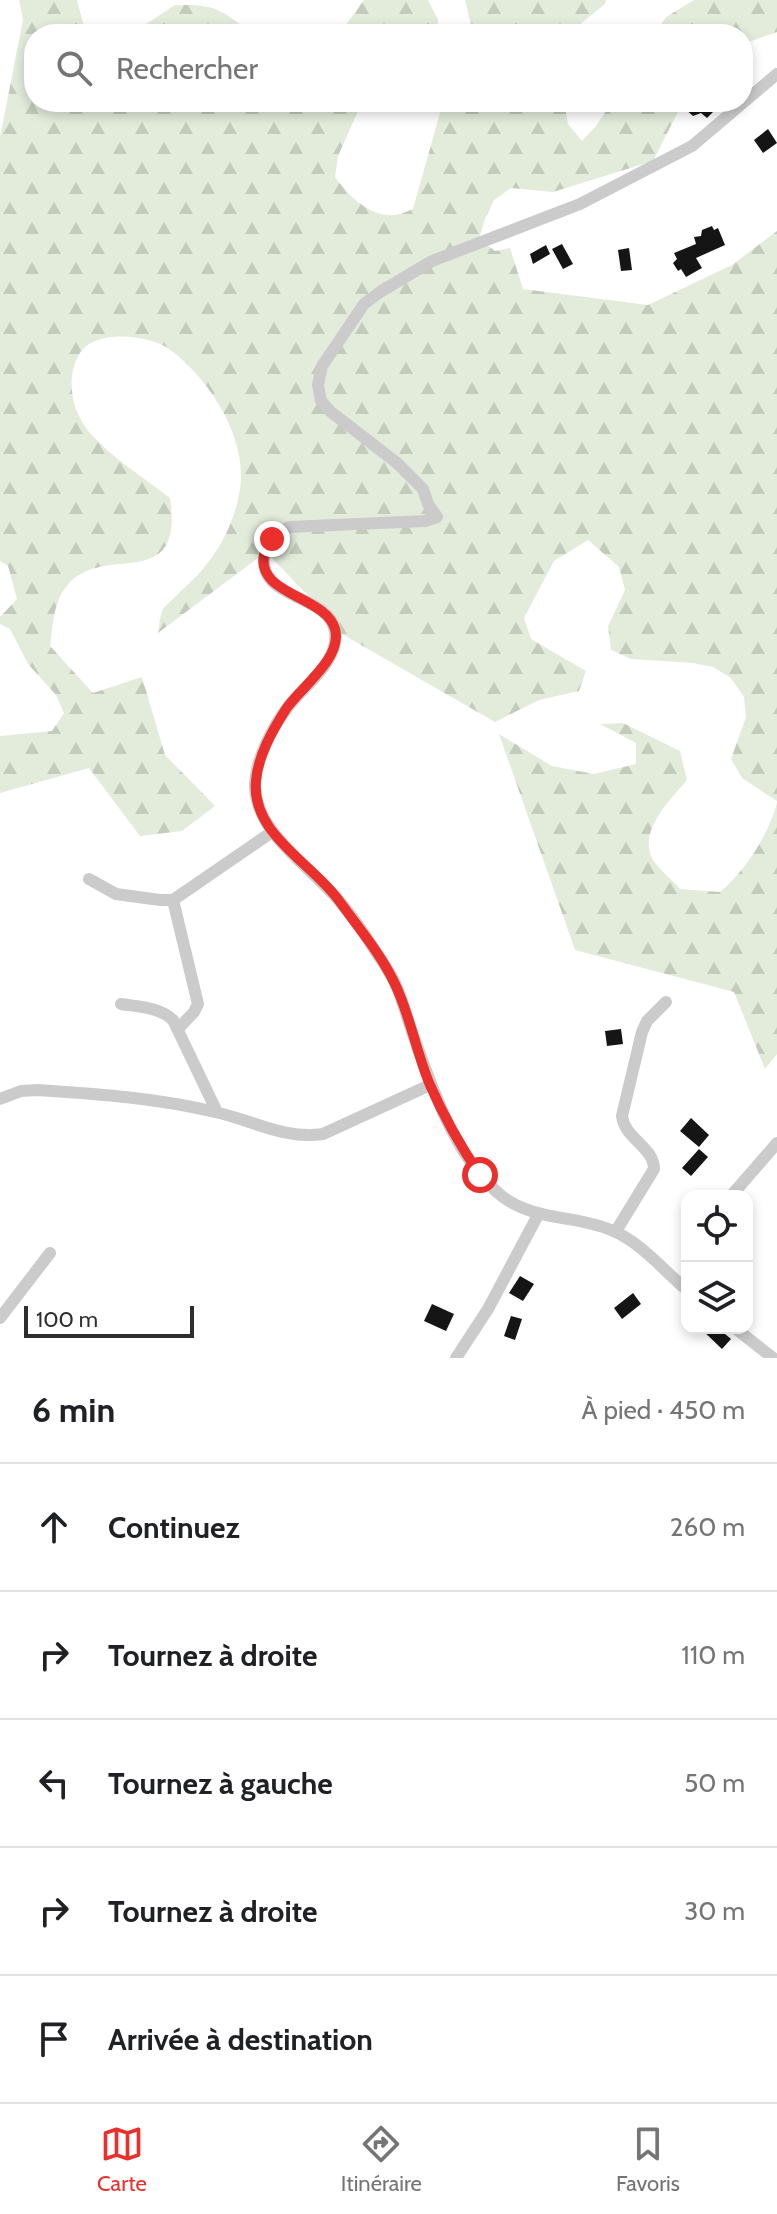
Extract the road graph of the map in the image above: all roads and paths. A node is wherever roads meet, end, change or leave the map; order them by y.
1 (777, 74) edge
2 (753, 94) edge
3 (732, 112) edge
4 (272, 832) junction
5 (89, 879) dead end
6 (173, 900) junction
7 (666, 1002) dead end
8 (121, 1004) dead end
9 (178, 1029) junction
10 (430, 1085) junction
11 (0, 1099) edge
12 (217, 1112) junction
13 (777, 1143) edge
14 (736, 1190) edge
15 (538, 1215) junction
16 (616, 1231) junction
17 (50, 1253) dead end
18 (681, 1284) edge
19 (0, 1318) edge
20 (743, 1334) edge
21 (456, 1358) edge
22 (773, 1358) edge

1 - 2 street
3 - 4 street
4 - 6 street
4 - 10 street
5 - 6 street
6 - 9 street
7 - 16 street
8 - 9 street
9 - 12 street
10 - 12 street
10 - 15 street
11 - 12 street
13 - 14 street
15 - 16 street
15 - 21 street
16 - 18 street
17 - 19 street
20 - 22 street

